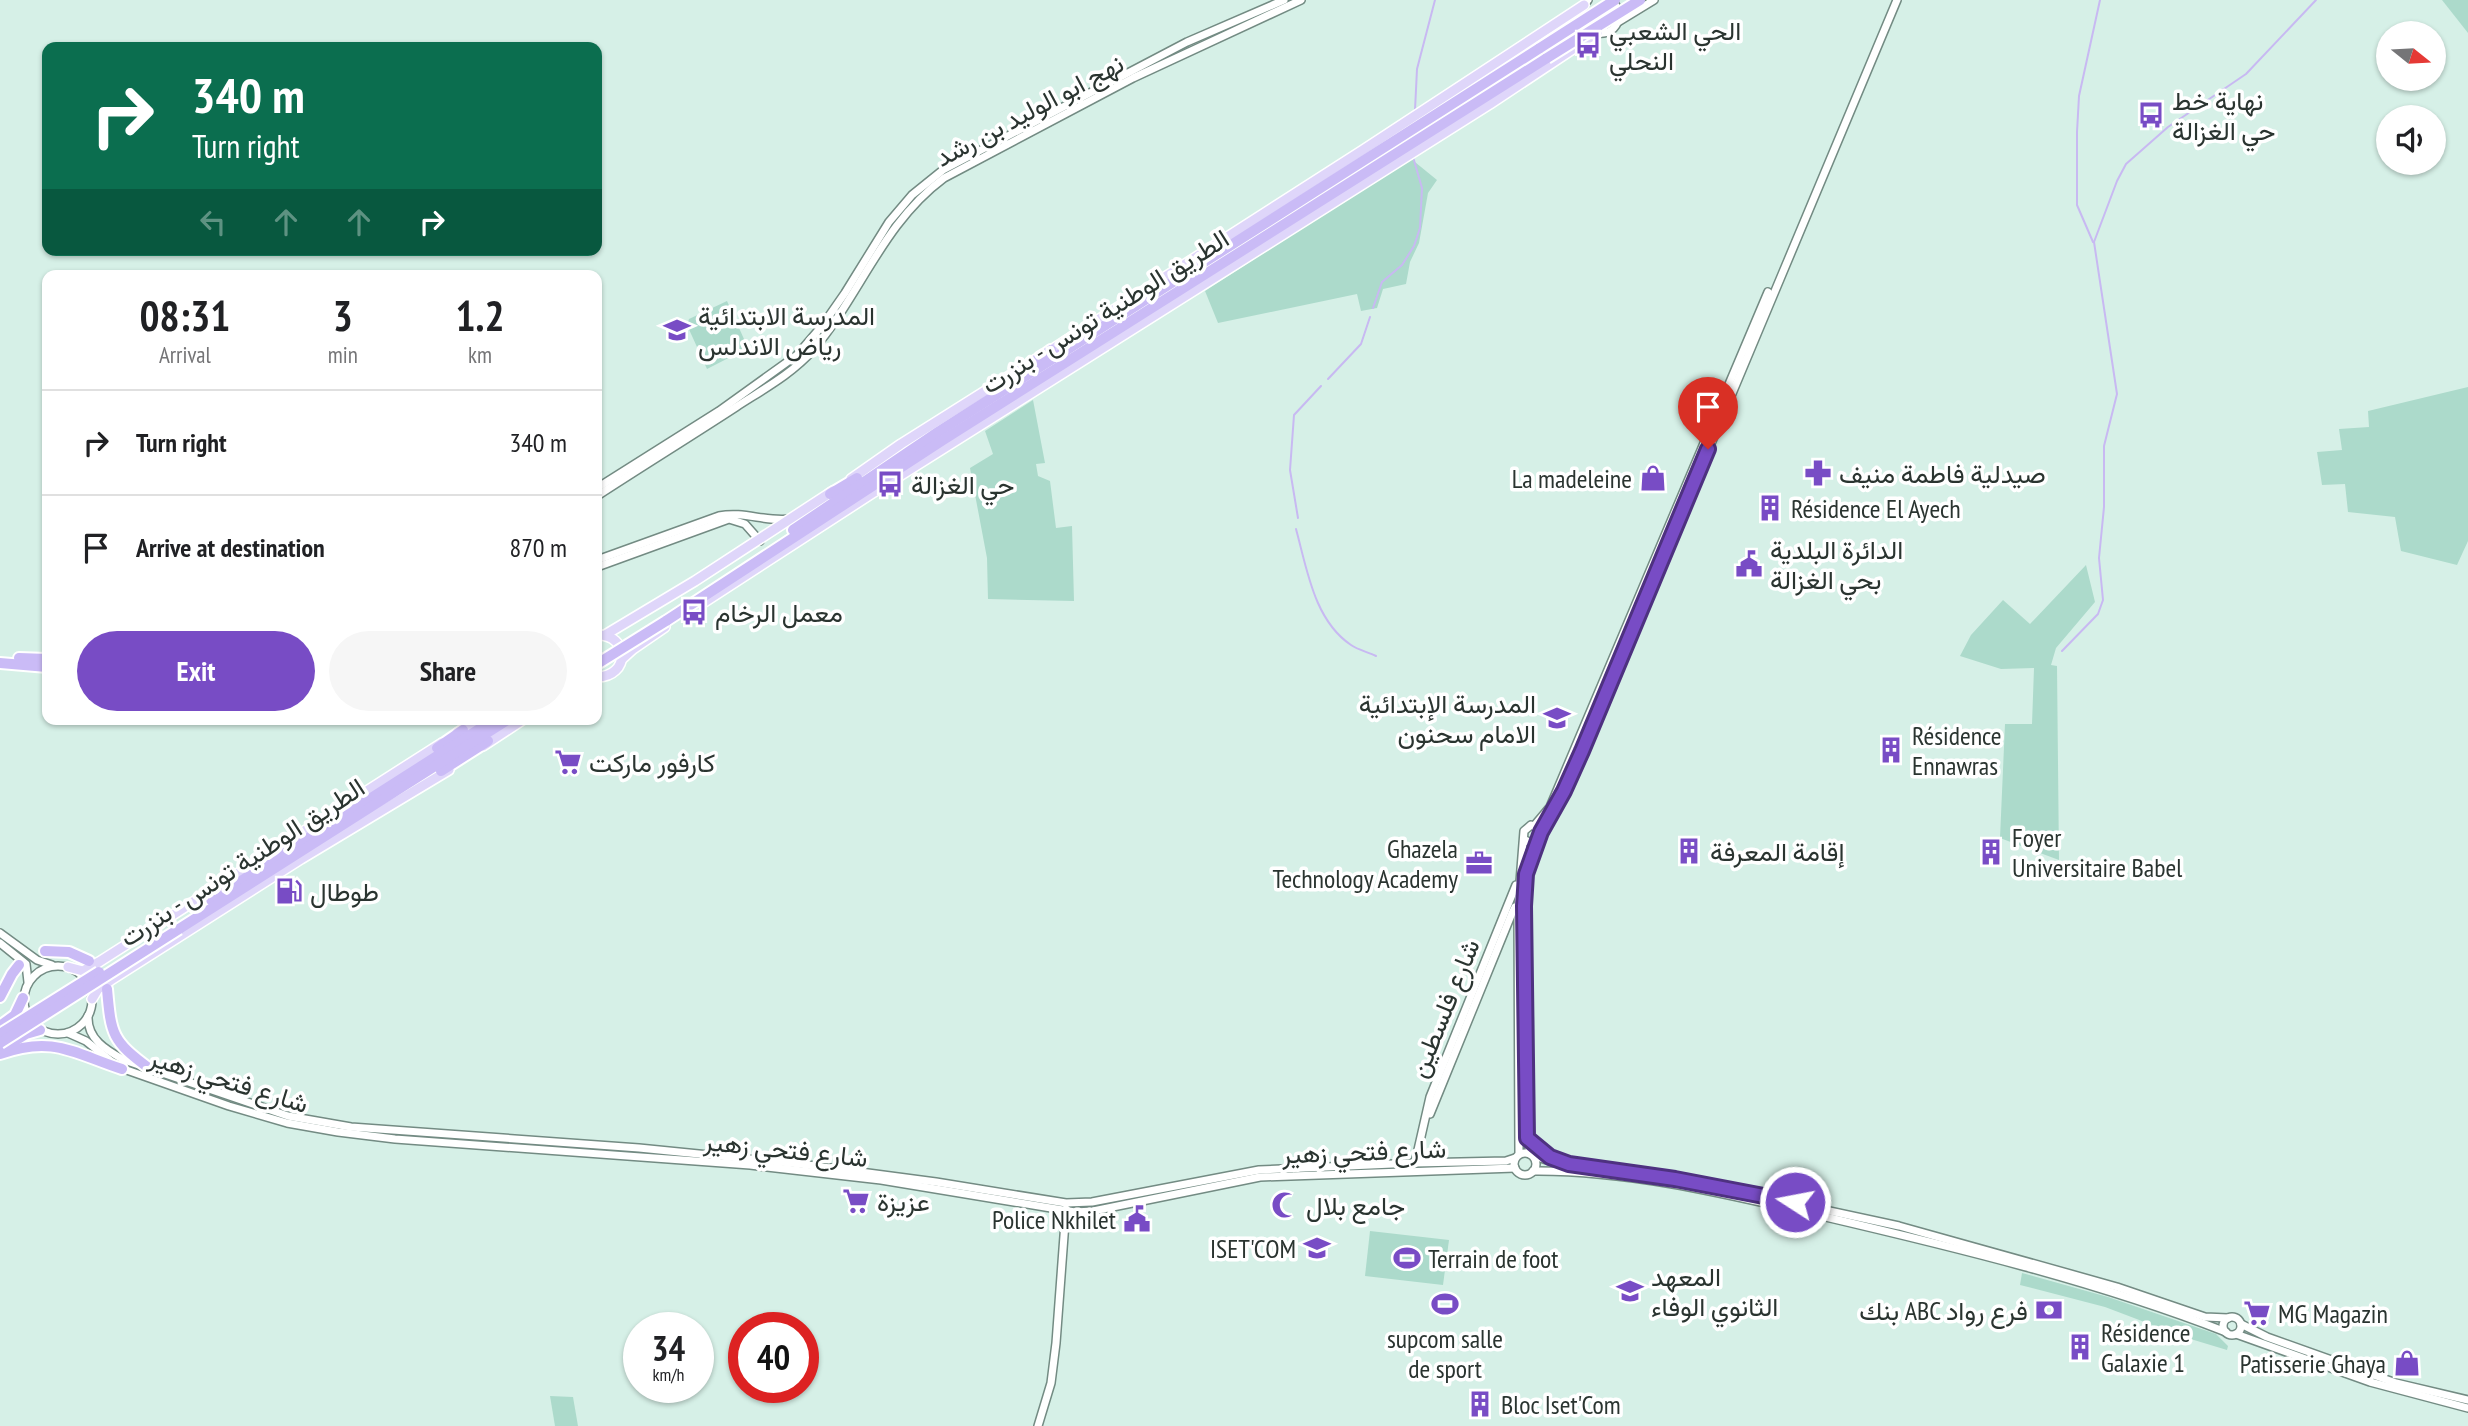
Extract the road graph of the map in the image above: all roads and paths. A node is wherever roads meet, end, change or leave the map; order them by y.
1 (1284, 0) edge
2 (1301, 0) edge
3 (1614, 0) edge
4 (1640, 0) edge
5 (1654, 0) edge
6 (1895, 0) edge
7 (1586, 2) edge
8 (1617, 22) junction
9 (1597, 33) junction
10 (1173, 303) junction
11 (1051, 350) junction
12 (1062, 366) junction
13 (1017, 394) junction
14 (935, 433) junction
15 (895, 479) junction
16 (602, 485) edge
17 (602, 493) edge
18 (830, 494) junction
19 (794, 518) junction
20 (760, 541) junction
21 (602, 558) edge
22 (602, 565) edge
23 (664, 618) junction
24 (602, 634) edge
25 (602, 636) edge
26 (602, 653) edge
27 (0, 656) edge
28 (42, 659) edge
29 (621, 659) junction
30 (602, 661) edge
31 (0, 663) edge
32 (42, 667) edge
33 (602, 677) edge
34 (470, 725) edge
35 (486, 725) edge
36 (500, 725) edge
37 (514, 725) edge
38 (463, 730) junction
39 (488, 741) junction
40 (1534, 826) junction
41 (337, 828) junction
42 (1541, 832) junction
43 (307, 838) junction
44 (1525, 840) junction
45 (1538, 841) junction
46 (1519, 878) junction
47 (1521, 906) junction
48 (177, 926) junction
49 (0, 933) edge
50 (0, 943) edge
51 (45, 951) dead end
52 (89, 961) dead end
53 (19, 965) dead end
54 (64, 967) junction
55 (28, 982) junction
56 (107, 989) dead end
57 (0, 997) edge
58 (23, 998) junction
59 (92, 999) junction
60 (88, 1016) junction
61 (0, 1026) edge
62 (40, 1030) junction
63 (68, 1033) junction
64 (0, 1034) edge
65 (0, 1043) edge
66 (0, 1052) edge
67 (122, 1069) junction
68 (149, 1069) junction
69 (1527, 1138) junction
70 (1532, 1155) junction
71 (1517, 1156) junction
72 (1417, 1159) junction
73 (1569, 1164) junction
74 (1515, 1168) junction
75 (1533, 1171) junction
76 (1066, 1207) junction
77 (2000, 1257) junction
78 (2228, 1318) junction
79 (2241, 1324) junction
80 (2226, 1332) junction
81 (2236, 1334) junction
82 (2468, 1400) edge
83 (2468, 1408) edge
84 (1038, 1426) edge

1 - 16 street, نهج ابو الوليد بن رشد
2 - 17 street, نهج ابو الوليد بن رشد
3 - 8 street
3 - 14 highway, الطريق الوطنية تونس - بنزرت, bridge
4 - 12 highway, الطريق الوطنية تونس - بنزرت, bridge
5 - 8 street
6 - 40 street
6 - 42 street
7 - 9 street
7 - 11 main road
8 - 9 street
9 - 10 main road
10 - 12 highway
10 - 15 main road
11 - 14 highway
11 - 18 main road
12 - 13 highway, الطريق الوطنية تونس - بنزرت
13 - 15 highway
13 - 23 highway, الطريق الوطنية تونس - بنزرت
14 - 18 highway
14 - 23 highway, الطريق الوطنية تونس - بنزرت
15 - 29 main road
18 - 19 main road
19 - 20 main road
19 - 21 street
20 - 22 street
20 - 24 main road
23 - 26 highway, الطريق الوطنية تونس - بنزرت
23 - 30 highway, الطريق الوطنية تونس - بنزرت, bridge
25 - 29 main road
27 - 28 highway
29 - 33 main road
31 - 32 highway
34 - 38 main road
35 - 43 highway, الطريق الوطنية تونس - بنزرت
36 - 41 highway, الطريق الوطنية تونس - بنزرت
37 - 39 main road
38 - 43 highway
38 - 54 main road
39 - 41 highway
39 - 59 main road
40 - 42 street
40 - 44 street
41 - 48 highway, الطريق الوطنية تونس - بنزرت
42 - 45 street
43 - 48 highway, الطريق الوطنية تونس - بنزرت
44 - 45 street
44 - 46 street
45 - 47 street
46 - 47 street
46 - 72 street, شارع فلسطين
47 - 69 street
47 - 71 street
47 - 72 street, شارع فلسطين
48 - 64 highway, الطريق الوطنية تونس - بنزرت, bridge
48 - 65 highway, الطريق الوطنية تونس - بنزرت, bridge
49 - 54 street
50 - 55 street
51 - 52 highway
53 - 57 highway
54 - 55 street
54 - 59 street
55 - 58 street
56 - 68 highway
58 - 61 highway
58 - 62 street
59 - 60 street
60 - 63 street
60 - 68 street, شارع فتحي زهير
62 - 63 street
62 - 66 highway
63 - 67 street, شارع فتحي زهير
66 - 67 highway
67 - 76 street, شارع فتحي زهير
68 - 76 street, شارع فتحي زهير
69 - 70 street
69 - 73 street
70 - 71 street
70 - 73 street
70 - 75 street
71 - 72 street, شارع فتحي زهير
71 - 74 street
72 - 76 street, شارع فتحي زهير
73 - 77 street
74 - 75 street
74 - 76 street, شارع فتحي زهير
75 - 77 street
76 - 84 street
77 - 78 street
77 - 80 street
78 - 79 street
78 - 80 street
79 - 81 street
79 - 82 street
80 - 81 street
81 - 83 street

